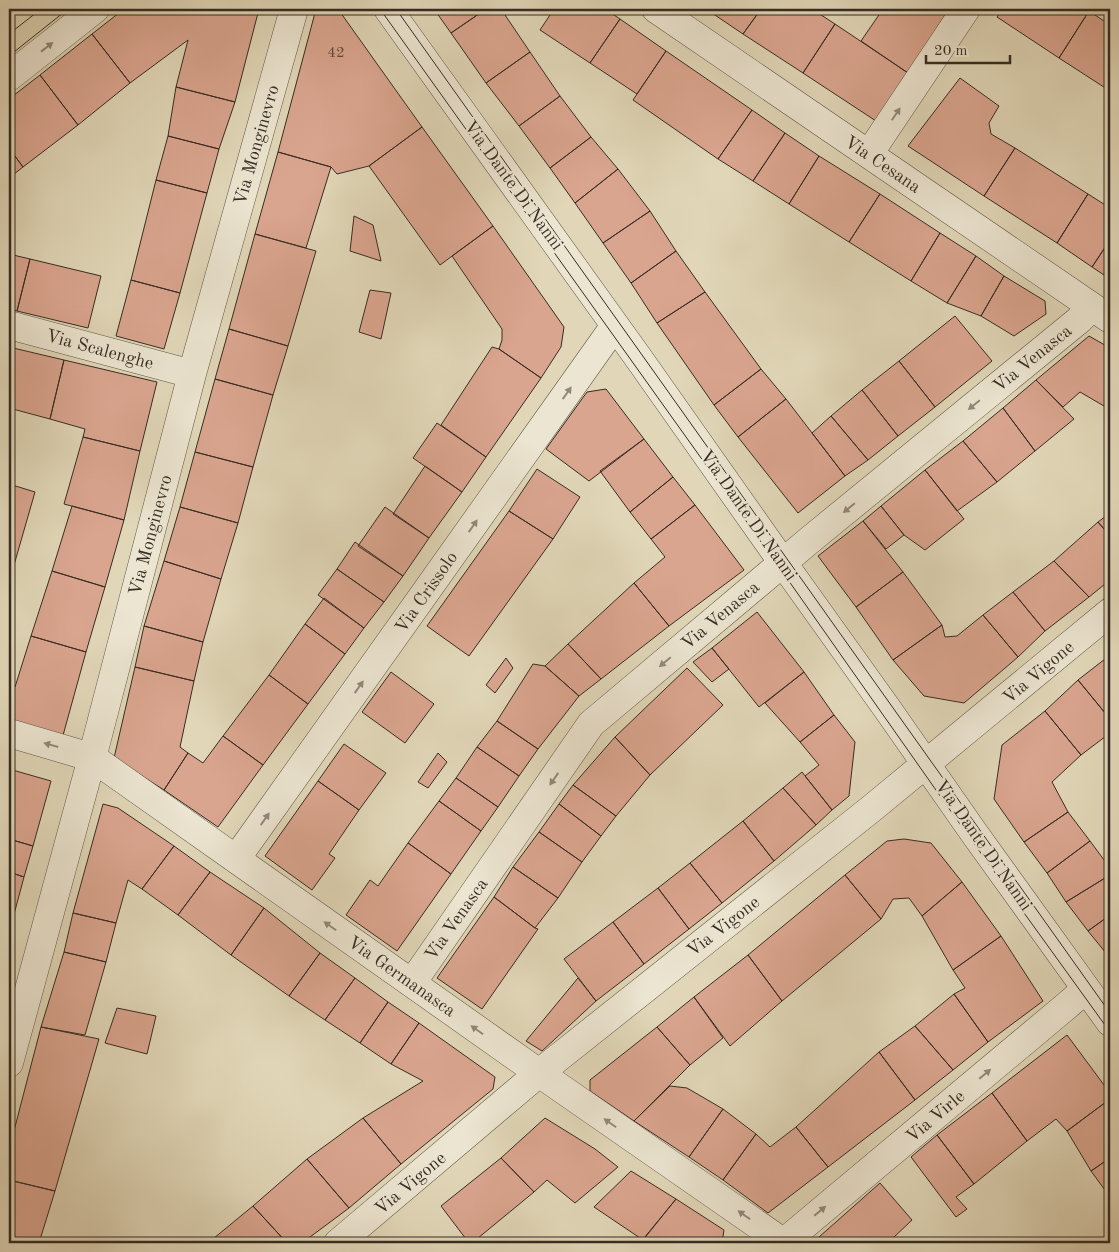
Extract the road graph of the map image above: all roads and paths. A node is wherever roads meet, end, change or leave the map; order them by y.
1 (95, 9) edge
2 (294, 9) edge
3 (388, 9) edge
4 (656, 9) edge
5 (966, 9) edge
6 (9, 77) edge
7 (869, 154) junction
8 (1101, 313) edge
9 (614, 324) junction
10 (9, 325) edge
11 (192, 374) junction
12 (783, 564) junction
13 (1110, 612) edge
14 (9, 733) edge
15 (92, 758) junction
16 (927, 764) junction
17 (236, 859) junction
18 (412, 983) junction
19 (1086, 989) junction
20 (1110, 1022) edge
21 (9, 1063) edge
22 (539, 1073) junction
23 (338, 1243) edge
24 (783, 1243) edge

6 -> 1 street
2 - 11 street, Via Monginevro
3 - 9 street, Via Dante Di Nanni
4 - 7 street, Via Cesana
7 -> 5 street
7 - 8 street, Via Cesana
8 -> 12 street, Via Venasca
9 - 12 street, Via Dante Di Nanni
17 -> 9 street, Via Crissolo
10 - 11 street, Via Scalenghe
11 - 15 street, Via Monginevro
12 - 16 street, Via Dante Di Nanni
12 -> 18 street, Via Venasca
13 - 16 street, Via Vigone
15 -> 14 street, Via Germanasca
15 - 17 street, Via Germanasca
15 - 21 street, Via Monginevro
16 - 19 street, Via Dante Di Nanni
16 - 22 street, Via Vigone
18 -> 17 street, Via Germanasca
22 -> 18 street, Via Germanasca
19 - 20 street, Via Dante Di Nanni
24 -> 19 street, Via Virle
22 - 23 street, Via Vigone
24 -> 22 street, Via Germanasca

